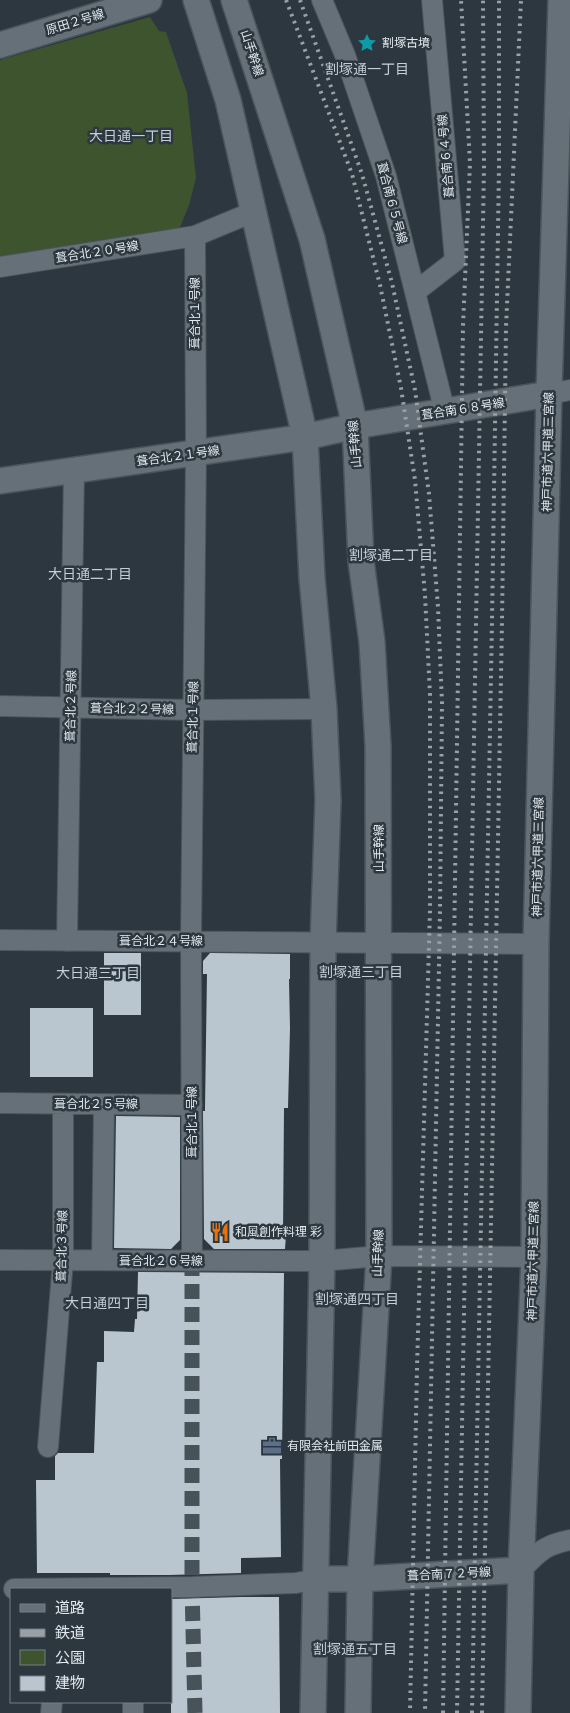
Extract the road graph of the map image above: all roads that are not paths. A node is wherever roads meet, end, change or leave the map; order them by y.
1 (149, 0) edge
2 (196, 0) edge
3 (234, 0) edge
4 (322, 0) edge
5 (432, 0) edge
6 (561, 0) edge
7 (0, 45) edge
8 (562, 179) edge
9 (253, 212) junction
10 (195, 236) junction
11 (0, 267) edge
12 (415, 292) junction
13 (559, 392) edge
14 (444, 412) junction
15 (355, 426) junction
16 (305, 437) junction
17 (196, 453) junction
18 (74, 470) junction
19 (0, 481) edge
20 (0, 706) edge
21 (72, 707) junction
22 (324, 709) junction
23 (193, 710) junction
24 (0, 940) edge
25 (67, 940) junction
26 (190, 941) junction
27 (323, 943) junction
28 (379, 943) junction
29 (536, 944) junction
30 (0, 1103) edge
31 (63, 1104) junction
32 (104, 1104) junction
33 (192, 1105) junction
34 (379, 1256) junction
35 (534, 1257) junction
36 (0, 1260) edge
37 (63, 1260) junction
38 (102, 1260) junction
39 (192, 1261) junction
40 (322, 1261) junction
41 (48, 1447) dead end
42 (570, 1540) edge
43 (521, 1570) junction
44 (317, 1579) junction
45 (360, 1579) junction
46 (131, 1588) edge
47 (313, 1713) edge
48 (358, 1713) edge
49 (518, 1713) edge

1 - 7 street, 原田２号線
2 - 9 street
3 - 15 street, 山手幹線
4 - 12 street, 葺合南６５号線
5 - 12 street, 葺合南６４号線
6 - 8 street, 神戸市道六甲道三宮線
8 - 13 street, 神戸市道六甲道三宮線
9 - 10 street
9 - 16 street
10 - 11 street, 葺合北２０号線
10 - 17 street, 葺合北１号線
12 - 14 street, 葺合南６５号線
13 - 14 street, 葺合南６８号線
13 - 29 street, 神戸市道六甲道三宮線
14 - 15 street, 葺合南６８号線
15 - 16 street, 葺合北２１号線
15 - 28 street, 山手幹線
16 - 17 street, 葺合北２１号線
16 - 22 street
17 - 18 street, 葺合北２１号線
17 - 23 street, 葺合北１号線
18 - 19 street, 葺合北２１号線
18 - 21 street, 葺合北２号線
20 - 21 street, 葺合北２２号線
21 - 23 street, 葺合北２２号線
21 - 25 street, 葺合北２号線
22 - 23 street, 葺合北２２号線
22 - 27 street
23 - 26 street, 葺合北１号線
24 - 25 street, 葺合北２４号線
25 - 26 street, 葺合北２４号線
26 - 27 street, 葺合北２４号線
26 - 33 street, 葺合北１号線
27 - 28 street, 葺合北２４号線
27 - 40 street
28 - 29 street, 葺合北２４号線
28 - 34 street, 山手幹線
29 - 35 street, 神戸市道六甲道三宮線
30 - 31 street, 葺合北２５号線
31 - 32 street, 葺合北２５号線
31 - 37 street, 葺合北３号線
32 - 33 street, 葺合北２５号線
32 - 38 street
33 - 39 street, 葺合北１号線
34 - 35 street, 葺合北２６号線
34 - 40 street, 葺合北２６号線
34 - 45 street, 山手幹線
35 - 43 street, 神戸市道六甲道三宮線
36 - 37 street, 葺合北２６号線
37 - 38 street, 葺合北２６号線
37 - 41 street, 葺合北３号線
38 - 39 street, 葺合北２６号線
39 - 40 street, 葺合北２６号線
40 - 44 street
42 - 43 street
43 - 45 street, 葺合南７２号線
43 - 49 street, 神戸市道六甲道三宮線
44 - 45 street, 葺合南７２号線
44 - 46 street
44 - 47 street
45 - 48 street, 山手幹線

